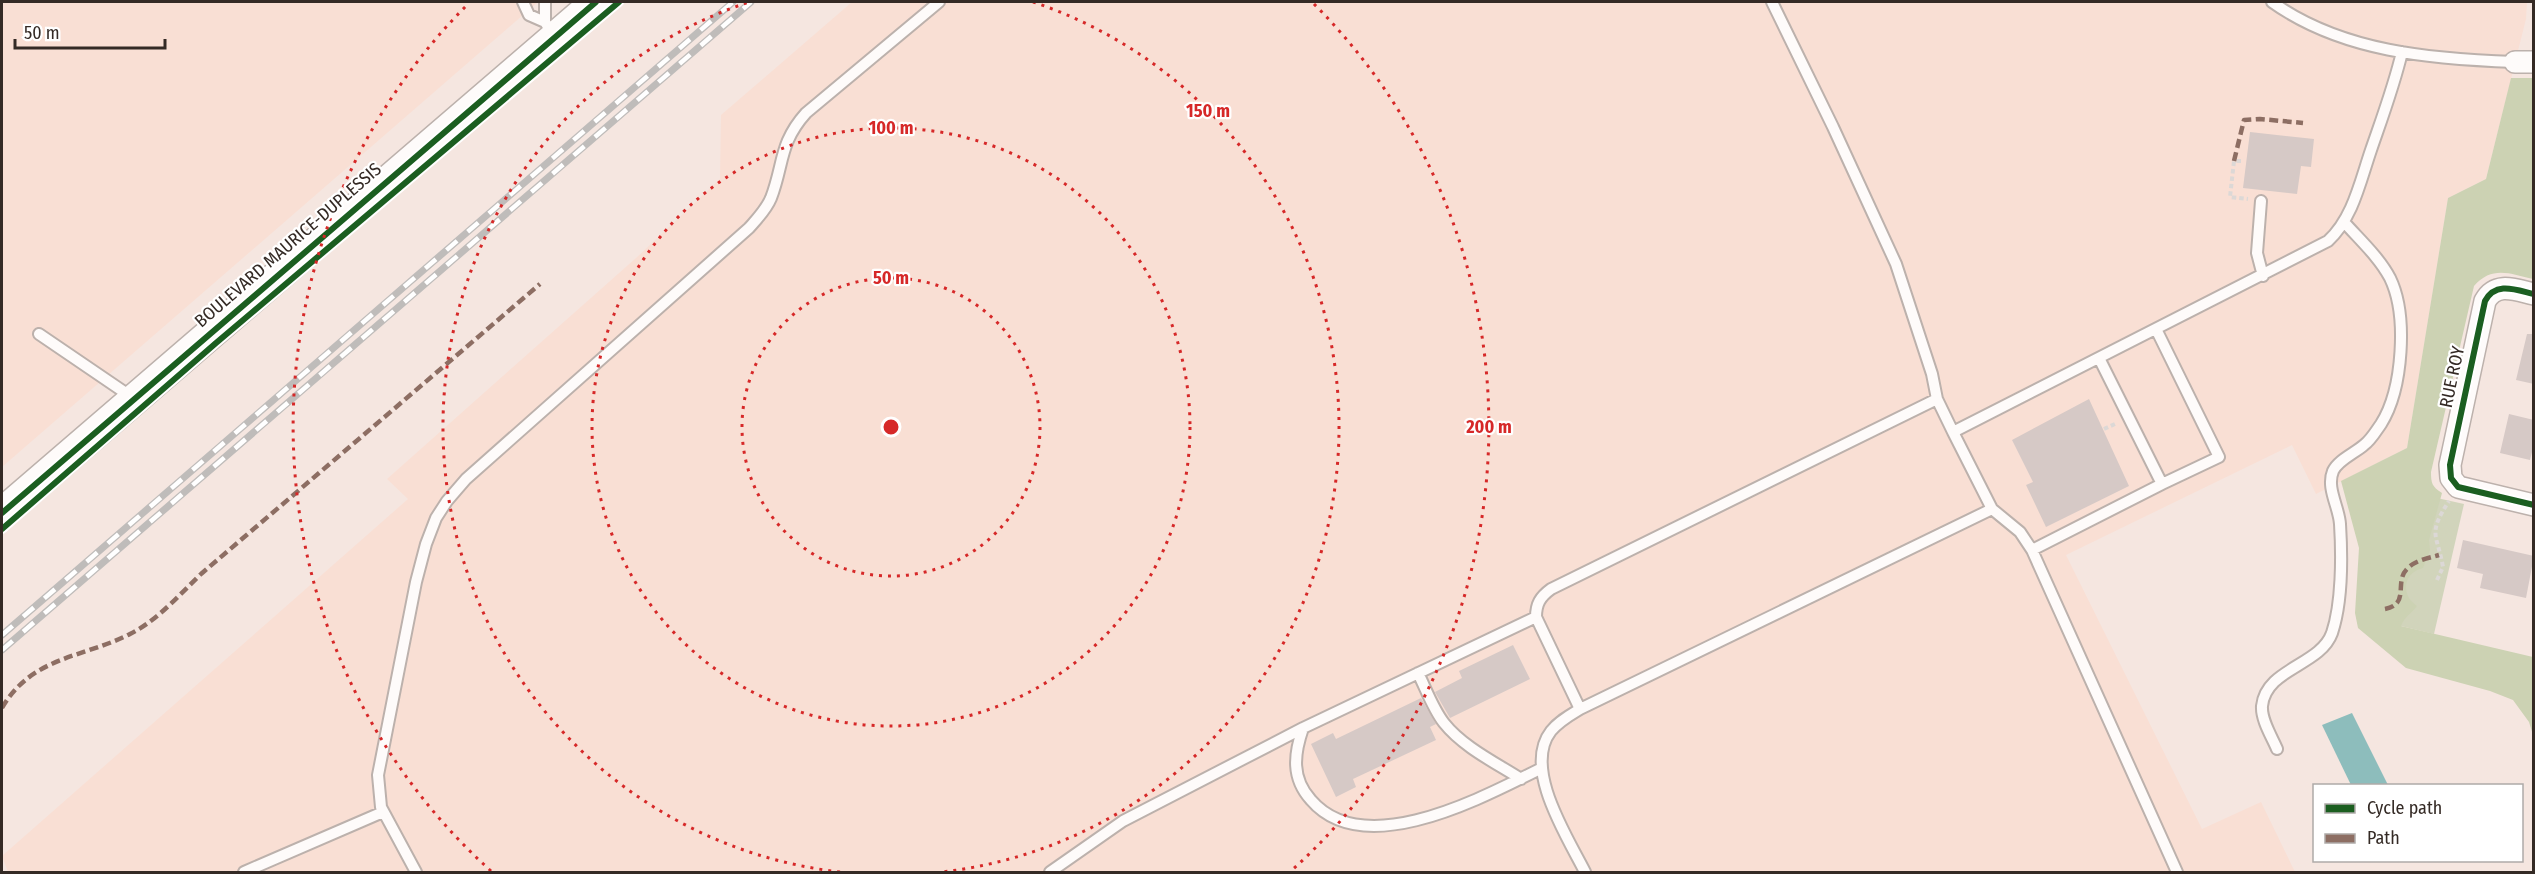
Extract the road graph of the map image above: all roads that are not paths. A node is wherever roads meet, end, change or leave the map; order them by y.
1 (523, 2) edge
2 (546, 2) edge
3 (596, 2) edge
4 (939, 2) edge
5 (1772, 2) edge
6 (2272, 2) edge
7 (550, 29) junction
8 (2402, 52) junction
9 (2524, 62) edge
10 (2261, 201) dead end
11 (2344, 222) junction
12 (2263, 276) junction
13 (2534, 294) edge
14 (2156, 329) junction
15 (39, 334) dead end
16 (2099, 358) junction
17 (133, 398) junction
18 (1937, 399) junction
19 (1953, 432) junction
20 (2162, 484) junction
21 (2534, 505) edge
22 (1992, 509) junction
23 (2, 513) edge
24 (2032, 550) junction
25 (1536, 617) junction
26 (1418, 673) junction
27 (1580, 709) junction
28 (1303, 728) junction
29 (2277, 749) dead end
30 (1540, 769) junction
31 (1521, 779) junction
32 (383, 812) junction
33 (243, 873) edge
34 (416, 873) edge
35 (1050, 873) edge
36 (1585, 873) edge
37 (2177, 873) edge

1 - 7 lane
2 - 7 lane
3 - 7 street, BOULEVARD MAURICE-DUPLESSIS
4 - 32 lane
5 - 18 lane
6 - 8 lane
7 - 17 street, BOULEVARD MAURICE-DUPLESSIS
8 - 9 lane
8 - 11 lane
10 - 12 lane
11 - 12 lane
11 - 29 lane
12 - 14 lane
13 - 21 street, RUE ROY
14 - 16 lane
14 - 20 lane
15 - 17 lane
16 - 19 lane
16 - 20 lane
17 - 23 street, BOULEVARD MAURICE-DUPLESSIS
18 - 19 lane
18 - 25 lane
19 - 22 lane
20 - 24 lane
22 - 24 lane
22 - 27 lane
24 - 37 lane
25 - 26 lane
25 - 27 lane
26 - 28 lane
26 - 31 lane
27 - 30 lane
28 - 31 lane
28 - 35 lane
30 - 31 lane
30 - 36 lane
32 - 33 lane
32 - 34 lane

